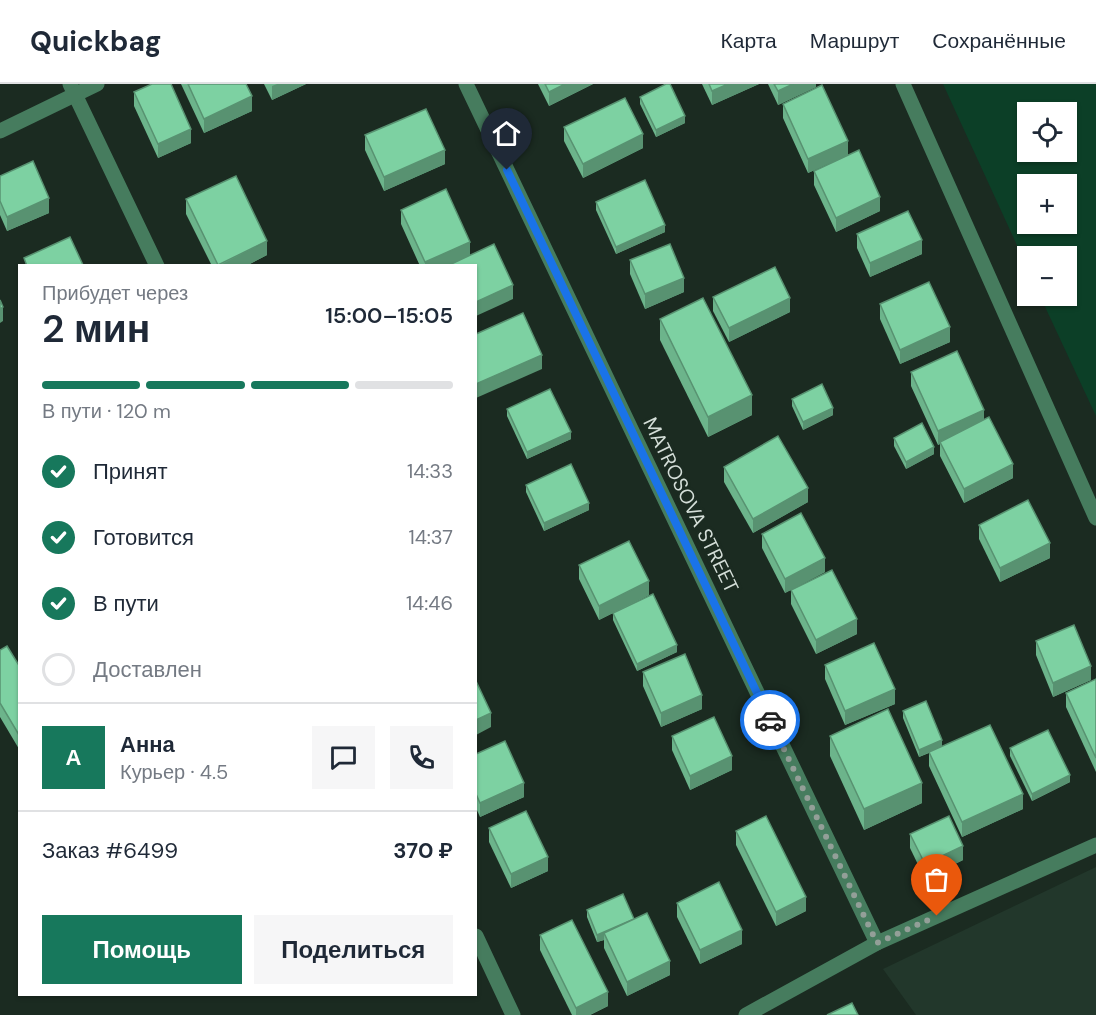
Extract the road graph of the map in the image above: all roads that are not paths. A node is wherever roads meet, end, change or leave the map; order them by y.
1 (98, 84) edge
2 (466, 84) edge
3 (903, 84) edge
4 (73, 89) edge
5 (0, 131) edge
6 (156, 264) edge
7 (1096, 518) edge
8 (1096, 845) edge
9 (477, 938) edge
10 (877, 943) junction
11 (513, 1015) edge
12 (746, 1015) edge

1 - 4 street
2 - 10 street, MATROSOVA STREET
3 - 7 street
4 - 5 street
4 - 6 street
8 - 10 street
9 - 11 street
10 - 12 street

